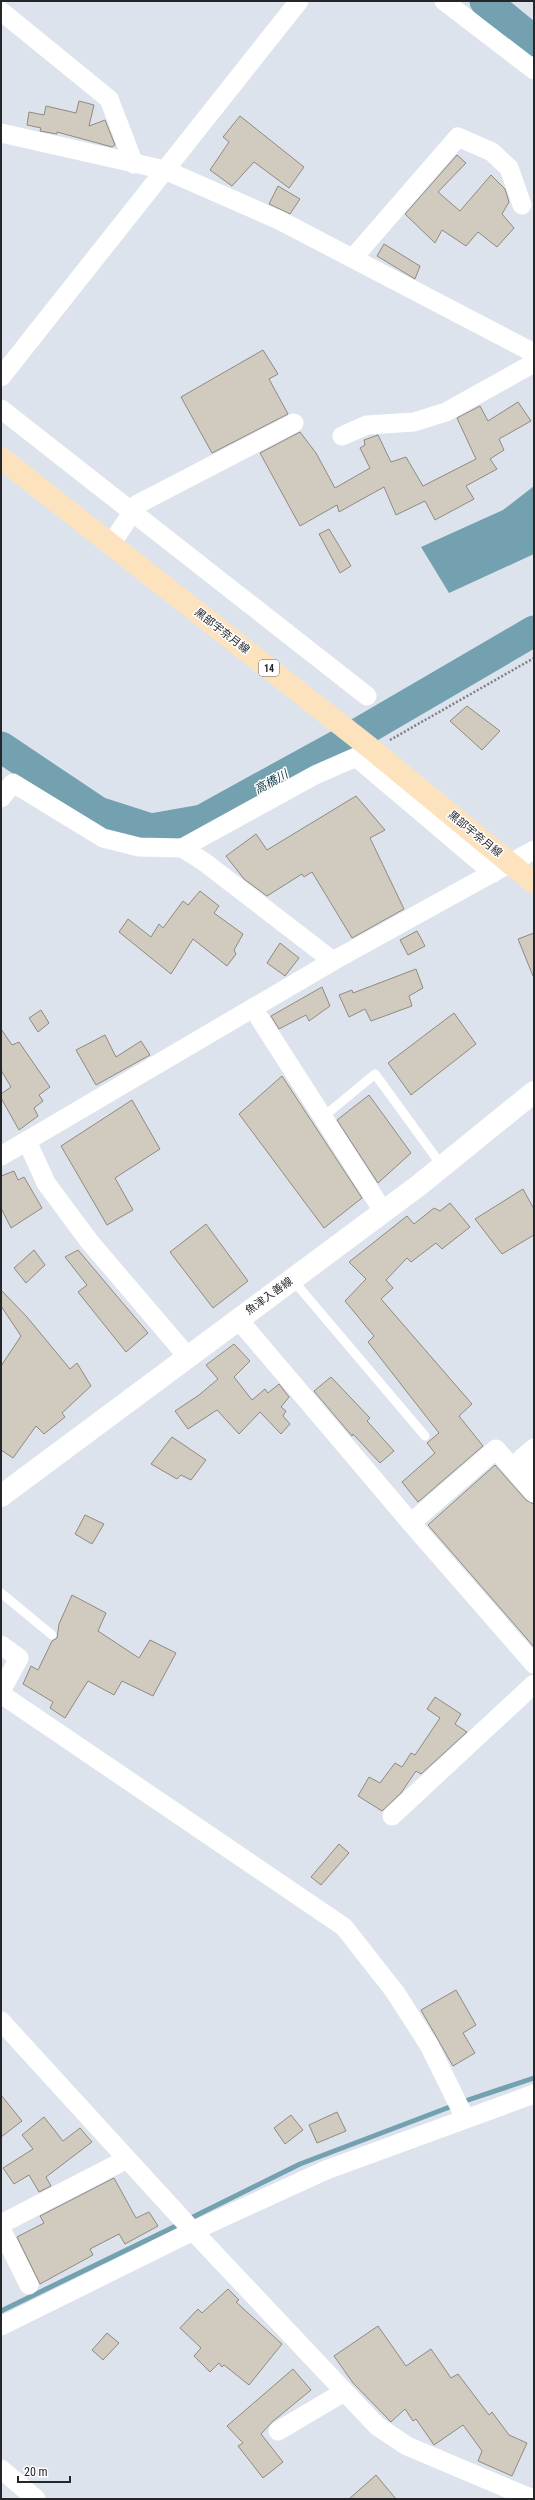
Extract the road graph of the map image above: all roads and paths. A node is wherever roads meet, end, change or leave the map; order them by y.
1 (299, 1) edge
2 (444, 1) edge
3 (1, 11) edge
4 (534, 70) edge
5 (1, 133) edge
6 (134, 164) junction
7 (165, 170) junction
8 (522, 205) dead end
9 (353, 258) junction
10 (534, 353) edge
11 (534, 363) edge
12 (1, 377) edge
13 (1, 409) edge
14 (294, 423) dead end
15 (342, 436) dead end
16 (1, 458) edge
17 (132, 513) junction
18 (111, 544) junction
19 (534, 658) edge
20 (367, 696) dead end
21 (373, 750) junction
22 (1, 798) edge
23 (182, 848) junction
24 (534, 850) edge
25 (502, 868) junction
26 (534, 883) edge
27 (333, 961) junction
28 (253, 1008) junction
29 (532, 1099) edge
30 (323, 1117) junction
31 (27, 1141) junction
32 (1, 1156) edge
33 (442, 1166) junction
34 (383, 1211) junction
35 (292, 1279) junction
36 (238, 1319) junction
37 (187, 1356) junction
38 (425, 1436) dead end
39 (534, 1448) edge
40 (534, 1472) edge
41 (534, 1493) edge
42 (1, 1496) edge
43 (411, 1523) junction
44 (1, 1593) edge
45 (52, 1635) dead end
46 (1, 1645) edge
47 (534, 1664) edge
48 (534, 1684) edge
49 (1, 1692) edge
50 (392, 1816) dead end
51 (2, 2024) edge
52 (534, 2094) edge
53 (465, 2118) junction
54 (127, 2159) junction
55 (1, 2224) edge
56 (1, 2229) edge
57 (193, 2231) junction
58 (29, 2285) dead end
59 (1, 2326) edge
60 (344, 2392) junction
61 (278, 2431) dead end
62 (1, 2469) edge
63 (521, 2497) edge
64 (36, 2499) edge

1 - 7 street
2 - 4 street
3 - 6 street
5 - 6 street
6 - 7 street
7 - 9 street
7 - 12 street
8 - 9 street
9 - 10 street
11 - 15 street
13 - 17 street
14 - 17 street
16 - 18 main road, 黒部宇奈月線 / 14
17 - 18 street
17 - 20 street
18 - 21 main road, 黒部宇奈月線 / 14
19 - 21 path
21 - 25 main road, 黒部宇奈月線 / 14
22 - 23 street
23 - 25 street
23 - 27 street
24 - 25 street
25 - 26 main road, 黒部宇奈月線 / 14
25 - 27 street
27 - 28 street
28 - 30 street
28 - 31 street
29 - 33 main road, 魚津入善線
30 - 33 lane
30 - 34 street
31 - 32 street
31 - 37 street
33 - 34 main road, 魚津入善線
34 - 35 main road, 魚津入善線
35 - 36 main road, 魚津入善線
35 - 38 lane
36 - 37 main road, 魚津入善線
36 - 43 street
37 - 42 main road, 魚津入善線
39 - 40 street
41 - 43 street
43 - 47 street
44 - 45 lane
46 - 49 street
48 - 50 street
49 - 53 street
51 - 54 street
52 - 53 street
53 - 57 street
54 - 55 street
54 - 57 street
56 - 58 street
57 - 59 street
57 - 60 street
60 - 61 street
60 - 63 street
62 - 64 street

